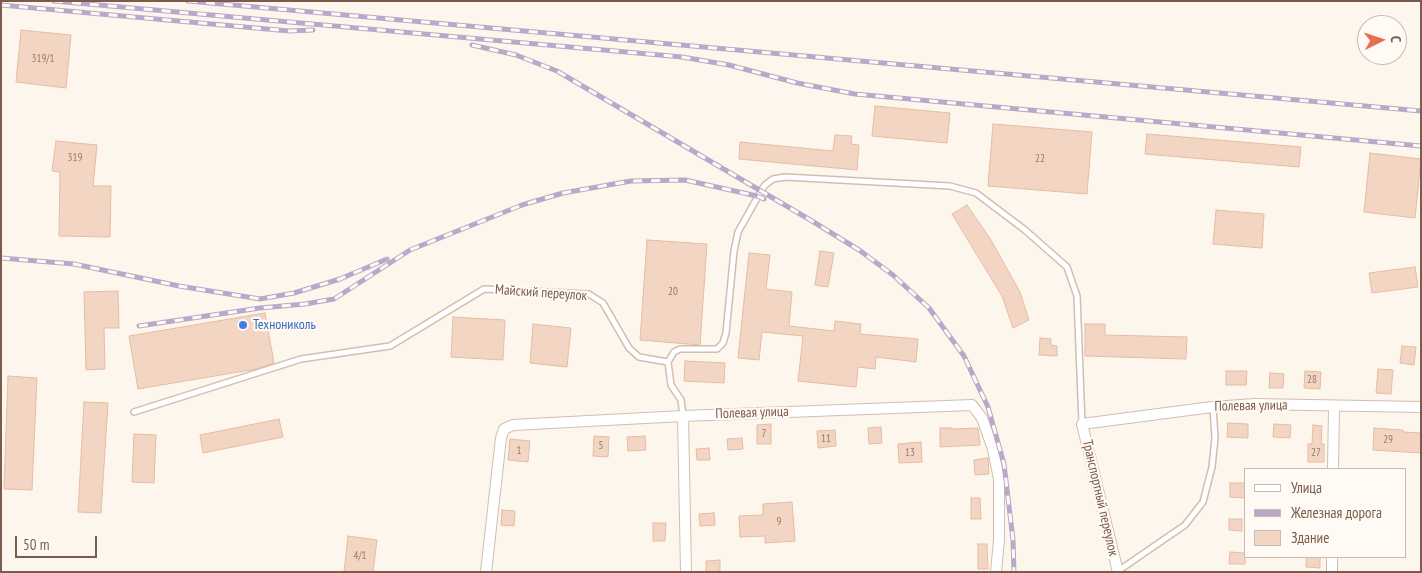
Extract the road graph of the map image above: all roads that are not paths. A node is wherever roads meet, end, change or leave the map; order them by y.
1 (668, 362) junction
2 (1334, 406) junction
3 (1212, 407) junction
4 (1421, 408) edge
5 (134, 412) dead end
6 (683, 416) junction
7 (1082, 424) junction
8 (1333, 468) edge
9 (1332, 558) edge
10 (486, 572) edge
11 (686, 572) edge
12 (996, 572) edge
13 (1118, 572) edge
14 (1332, 572) edge

1 - 5 lane, Майский переулок
1 - 6 lane
1 - 7 lane
2 - 3 street, Полевая улица
2 - 4 street, Полевая улица
2 - 8 street
3 - 7 street, Полевая улица
3 - 13 lane
6 - 10 street, Полевая улица
6 - 11 street
6 - 12 street, Полевая улица
7 - 13 street, Транспортный переулок
9 - 14 street

